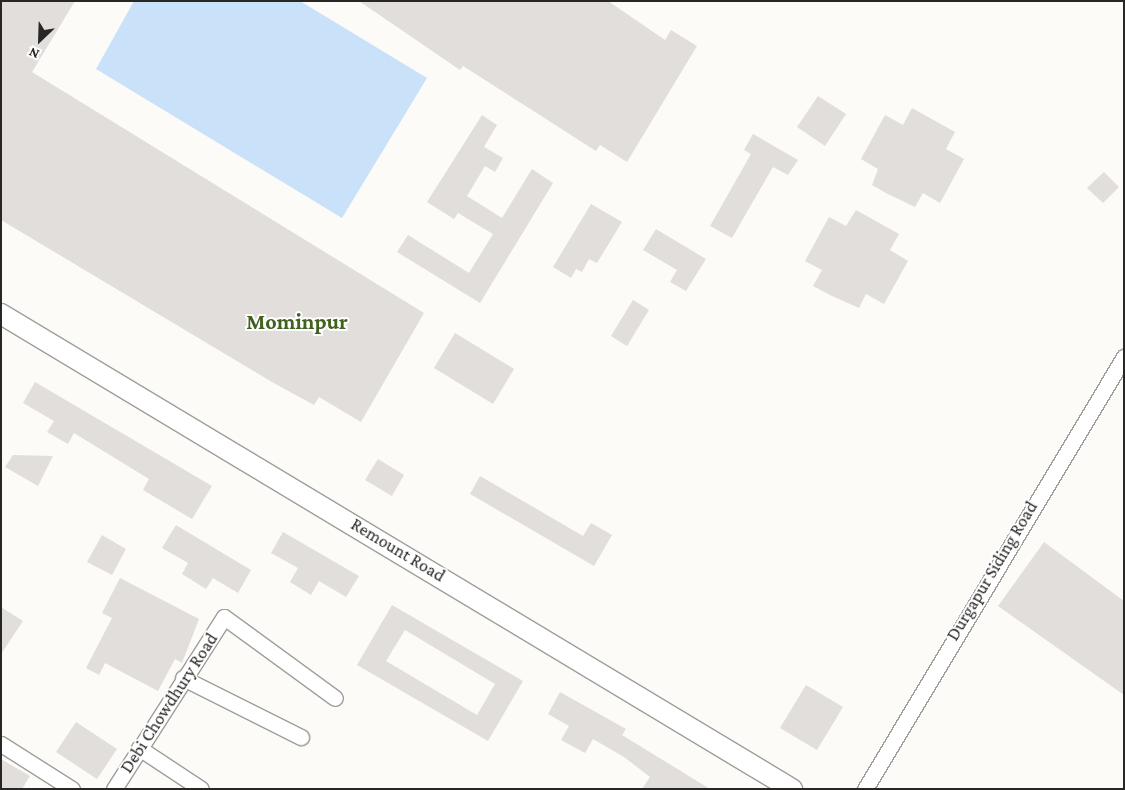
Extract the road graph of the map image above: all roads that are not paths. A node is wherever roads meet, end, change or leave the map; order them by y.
1 (1, 314) edge
2 (1124, 357) edge
3 (183, 678) junction
4 (335, 698) dead end
5 (301, 737) dead end
6 (1, 744) edge
7 (139, 748) junction
8 (72, 789) edge
9 (114, 789) edge
10 (201, 789) edge
11 (792, 789) edge
12 (865, 789) edge

1 - 11 street, Remount Road
2 - 12 street, Durgapur Siding Road
3 - 4 street, Debi Chowdhury Road
3 - 5 street
3 - 7 street, Debi Chowdhury Road
6 - 8 street
7 - 9 street, Debi Chowdhury Road
7 - 10 street

